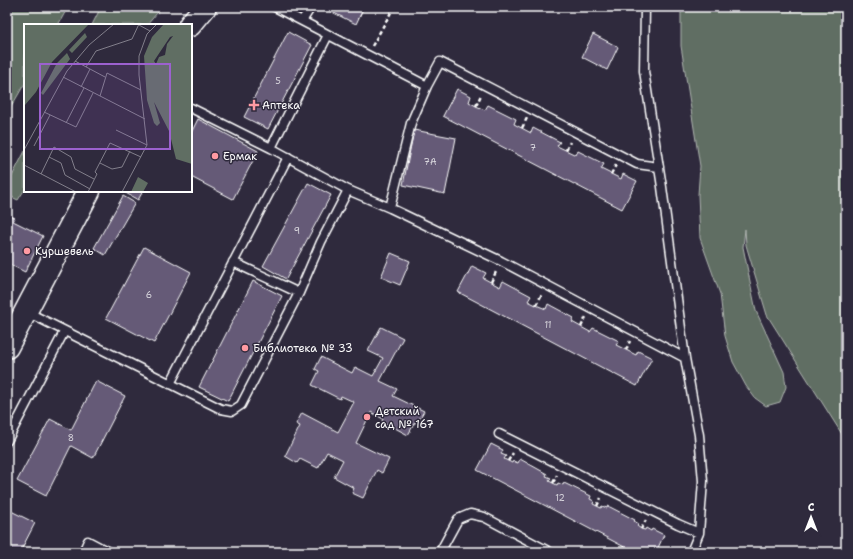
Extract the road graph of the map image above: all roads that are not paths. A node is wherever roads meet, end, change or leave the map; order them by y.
1 (205, 7) edge
2 (275, 7) edge
3 (311, 7) edge
4 (645, 7) edge
5 (302, 22) junction
6 (191, 24) edge
7 (328, 35) junction
8 (427, 86) junction
9 (192, 109) edge
10 (270, 148) junction
11 (288, 157) junction
12 (659, 167) junction
13 (348, 190) junction
14 (88, 192) edge
15 (390, 208) junction
16 (233, 262) junction
17 (299, 294) junction
18 (26, 311) junction
19 (64, 332) junction
20 (7, 347) edge
21 (685, 358) junction
22 (170, 384) junction
23 (499, 434) dead end
24 (7, 441) edge
25 (699, 533) junction
26 (83, 552) edge
27 (109, 552) edge
28 (440, 552) edge
29 (550, 552) edge
30 (691, 552) edge

1 - 6 street
2 - 5 lane
3 - 5 lane
4 - 12 lane
5 - 7 lane
7 - 8 lane
7 - 10 lane
8 - 12 lane
8 - 15 lane
9 - 10 lane
10 - 11 lane
11 - 13 lane
11 - 16 lane
12 - 21 lane
13 - 15 lane
13 - 17 lane
14 - 18 street
15 - 21 lane
16 - 17 lane
16 - 22 lane
17 - 22 lane
18 - 19 lane
18 - 20 street
19 - 22 lane
19 - 24 lane
21 - 25 lane
23 - 25 lane
25 - 30 lane
26 - 27 lane
28 - 29 lane

